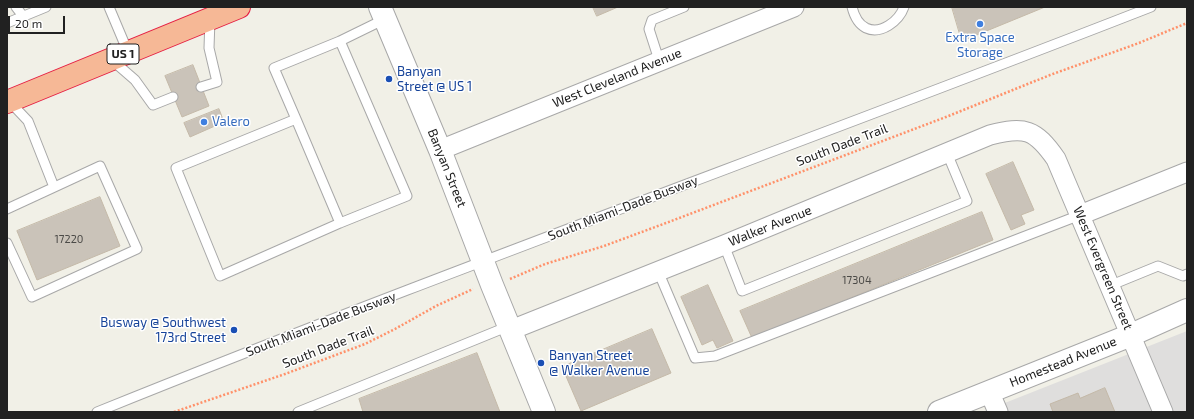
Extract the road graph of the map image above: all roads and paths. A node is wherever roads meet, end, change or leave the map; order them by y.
1 (16, 7) edge
2 (46, 7) edge
3 (109, 7) edge
4 (239, 7) edge
5 (684, 7) edge
6 (794, 7) edge
7 (852, 7) edge
8 (904, 7) edge
9 (1151, 7) edge
10 (383, 13) edge
11 (23, 16) junction
12 (210, 19) junction
13 (7, 23) edge
14 (1187, 23) edge
15 (340, 41) junction
16 (120, 56) junction
17 (659, 60) junction
18 (201, 87) dead end
19 (173, 97) dead end
20 (8, 101) edge
21 (296, 119) junction
22 (1031, 132) joint
23 (440, 150) junction
24 (947, 153) junction
25 (1187, 172) edge
26 (54, 187) junction
27 (7, 209) edge
28 (1080, 215) junction
29 (340, 223) junction
30 (7, 243) edge
31 (724, 245) junction
32 (483, 261) junction
33 (658, 271) junction
34 (1187, 274) edge
35 (507, 281) dead end
36 (1109, 286) junction
37 (477, 288) dead end
38 (1187, 310) edge
39 (510, 328) junction
40 (1131, 335) junction
41 (989, 391) junction
42 (97, 412) edge
43 (174, 412) edge
44 (298, 412) edge
45 (544, 412) edge
46 (939, 412) edge
47 (998, 412) edge
48 (1163, 412) edge

1 - 11 lane
2 - 11 lane
3 - 16 lane
4 - 12 highway, US 1
5 - 17 lane
6 - 17 street, West Cleveland Avenue
7 - 8 lane
9 - 32 lane, South Miami-Dade Busway
10 - 15 lane
10 - 23 street, Banyan Street
11 - 13 lane
12 - 16 highway, US 1
12 - 18 lane
14 - 35 path, South Dade Trail
15 - 21 lane
15 - 29 lane
16 - 19 lane
16 - 20 highway, US 1
17 - 23 street, West Cleveland Avenue
20 - 26 lane
21 - 29 lane
21 - 29 lane
22 - 24 street, Walker Avenue
22 - 28 street, West Evergreen Street
23 - 32 street, Banyan Street
24 - 31 street, Walker Avenue
24 - 31 lane
25 - 28 street
26 - 27 lane
26 - 30 lane
28 - 33 lane
28 - 36 street, West Evergreen Street
31 - 33 street, Walker Avenue
32 - 39 street, Banyan Street
32 - 42 lane, South Miami-Dade Busway
33 - 39 street, Walker Avenue
34 - 36 lane
36 - 40 street, West Evergreen Street
37 - 43 path, South Dade Trail
38 - 40 street, Homestead Avenue
39 - 44 lane
39 - 45 street, Banyan Street
40 - 41 street, Homestead Avenue
40 - 48 street, West Evergreen Street
41 - 46 street, Homestead Avenue
41 - 47 street

